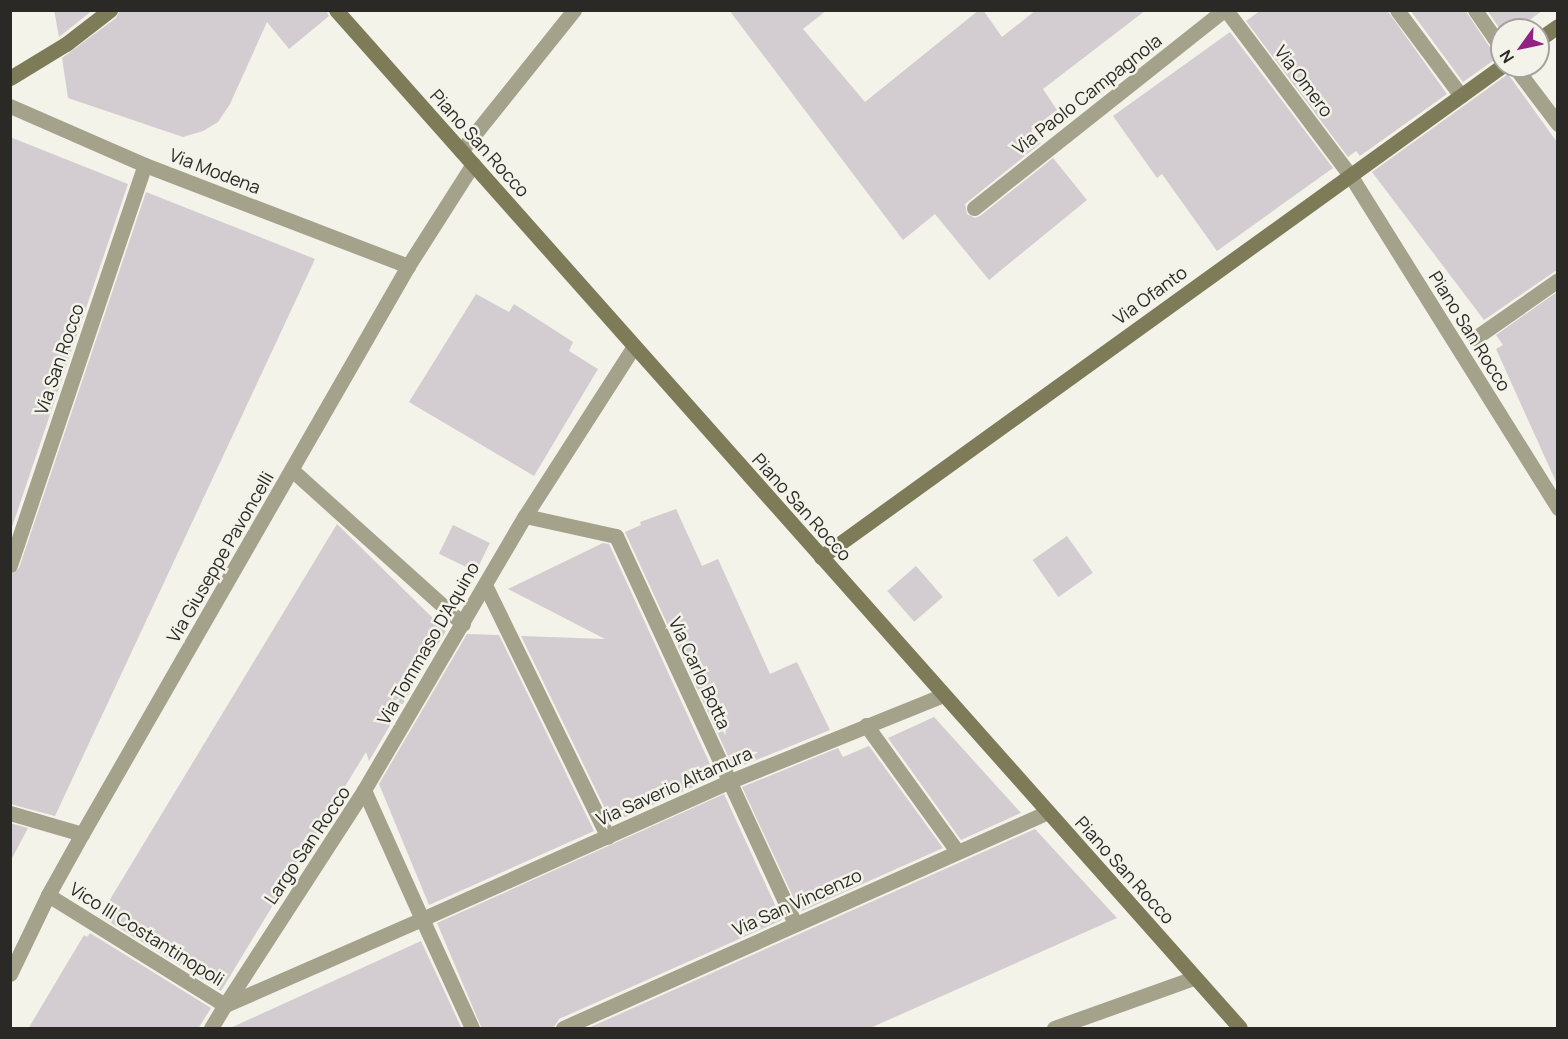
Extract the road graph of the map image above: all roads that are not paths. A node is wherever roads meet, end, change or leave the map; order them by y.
1 (110, 10) edge
2 (336, 10) edge
3 (574, 10) edge
4 (1225, 10) edge
5 (1397, 10) edge
6 (1475, 10) edge
7 (1490, 32) edge
8 (1490, 75) edge
9 (10, 78) edge
10 (1523, 78) edge
11 (1461, 96) junction
12 (10, 106) edge
13 (1557, 124) edge
14 (461, 152) junction
15 (473, 164) junction
16 (145, 165) junction
17 (1350, 175) junction
18 (974, 208) dead end
19 (408, 266) junction
20 (1557, 280) edge
21 (1475, 338) dead end
22 (634, 346) junction
23 (292, 470) junction
24 (1557, 508) edge
25 (525, 516) junction
26 (821, 557) junction
27 (10, 565) edge
28 (484, 585) junction
29 (463, 624) junction
30 (943, 694) junction
31 (866, 725) junction
32 (728, 782) junction
33 (364, 790) junction
34 (10, 813) edge
35 (1048, 813) junction
36 (82, 834) junction
37 (608, 837) junction
38 (957, 851) junction
39 (48, 895) junction
40 (422, 919) junction
41 (795, 924) junction
42 (10, 974) edge
43 (1194, 978) junction
44 (225, 1005) junction
45 (214, 1026) edge
46 (472, 1029) edge
47 (563, 1029) edge
48 (1053, 1029) edge
49 (1240, 1029) edge

1 - 9 street
2 - 14 street, Piano San Rocco
3 - 14 street
4 - 17 street, Via Omero
4 - 18 street, Via Paolo Campagnola
5 - 11 street
6 - 7 street
8 - 11 street, Via Ofanto
10 - 13 street
11 - 17 street, Via Ofanto
12 - 16 street, Via Modena
14 - 15 street, Piano San Rocco
15 - 19 street, Via Giuseppe Pavoncelli
15 - 22 street, Piano San Rocco
16 - 19 street, Via Modena
16 - 27 street, Via San Rocco
17 - 24 street, Piano San Rocco
17 - 26 street, Via Ofanto
19 - 23 street, Via Giuseppe Pavoncelli
20 - 21 street
22 - 25 street, Via Tommaso D'Aquino
22 - 26 street, Piano San Rocco
23 - 29 street
23 - 36 street, Via Giuseppe Pavoncelli
25 - 28 street, Via Tommaso D'Aquino
25 - 32 street, Via Carlo Botta
26 - 30 street, Piano San Rocco
28 - 29 street, Via Tommaso D'Aquino
28 - 37 street
29 - 33 street, Via Tommaso D'Aquino
30 - 31 street, Via Saverio Altamura
30 - 35 street, Piano San Rocco
31 - 32 street, Via Saverio Altamura
31 - 38 street
32 - 37 street, Via Saverio Altamura
32 - 41 street, Via Carlo Botta
33 - 40 street, Largo San Rocco
33 - 44 street, Largo San Rocco
34 - 36 street
35 - 38 street, Via San Vincenzo
35 - 43 street, Piano San Rocco
36 - 39 street, Via Giuseppe Pavoncelli
37 - 40 street, Via Saverio Altamura
38 - 41 street, Via San Vincenzo
39 - 42 street, Via Giuseppe Pavoncelli
39 - 44 street, Vico III Costantinopoli
40 - 44 street
40 - 46 street, Largo San Rocco
41 - 47 street, Via San Vincenzo
43 - 48 street
43 - 49 street, Piano San Rocco
44 - 45 street, Largo San Rocco

